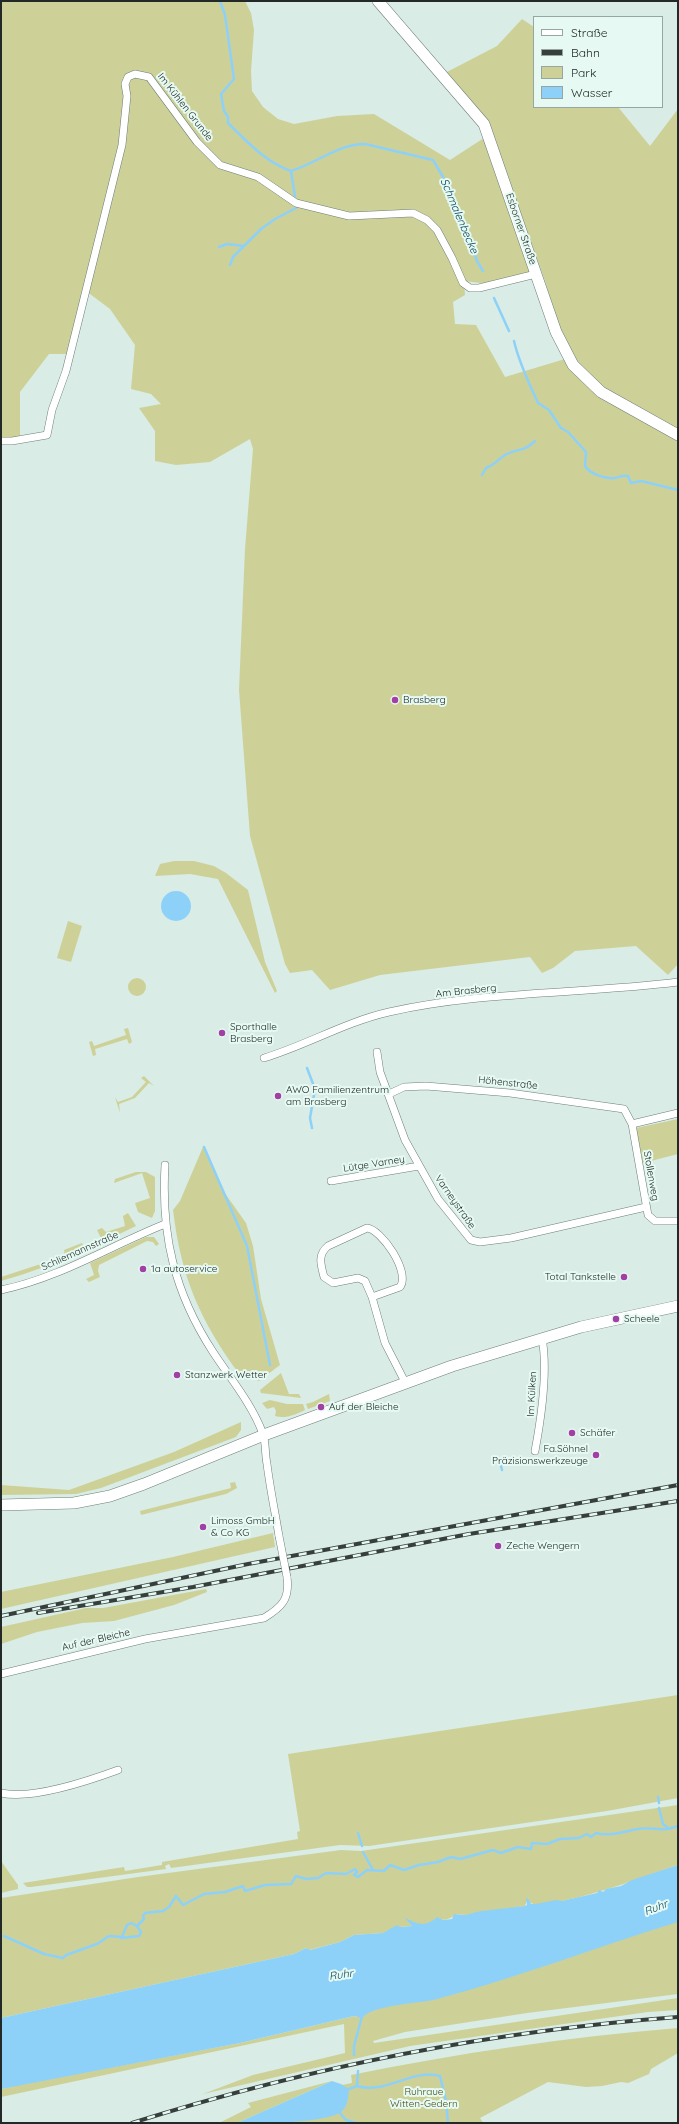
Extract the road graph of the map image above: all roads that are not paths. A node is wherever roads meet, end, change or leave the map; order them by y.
1 (378, 1) edge
2 (536, 274) junction
3 (678, 435) edge
4 (1, 441) edge
5 (678, 982) edge
6 (377, 1052) dead end
7 (264, 1058) dead end
8 (389, 1094) junction
9 (626, 1110) joint
10 (678, 1114) edge
11 (632, 1124) junction
12 (164, 1165) dead end
13 (419, 1166) junction
14 (332, 1181) dead end
15 (646, 1207) junction
16 (678, 1221) edge
17 (165, 1224) junction
18 (1, 1290) edge
19 (372, 1297) junction
20 (678, 1306) edge
21 (542, 1338) junction
22 (404, 1382) junction
23 (264, 1435) junction
24 (535, 1451) dead end
25 (1, 1505) edge
26 (1, 1674) edge
27 (118, 1770) dead end
28 (1, 1793) edge

1 - 2 main road, Esborner Straße
2 - 3 main road, Esborner Straße
2 - 4 street, Im Kühlen Grunde
5 - 7 street, Am Brasberg
6 - 8 street, Varneystraße
8 - 9 street, Höhenstraße
8 - 13 street, Varneystraße
9 - 11 street, Stollenweg
10 - 11 street
11 - 15 street, Stollenweg
12 - 17 street
13 - 14 street, Lütge Varney
13 - 15 street, Varneystraße
15 - 16 street, Stollenweg
17 - 18 street, Schliemannstraße
17 - 23 street
19 - 19 street
19 - 22 street
20 - 21 main road
21 - 22 main road
21 - 24 street, Im Külken
22 - 23 main road
23 - 25 main road
23 - 26 street, Auf der Bleiche, bridge
27 - 28 street

